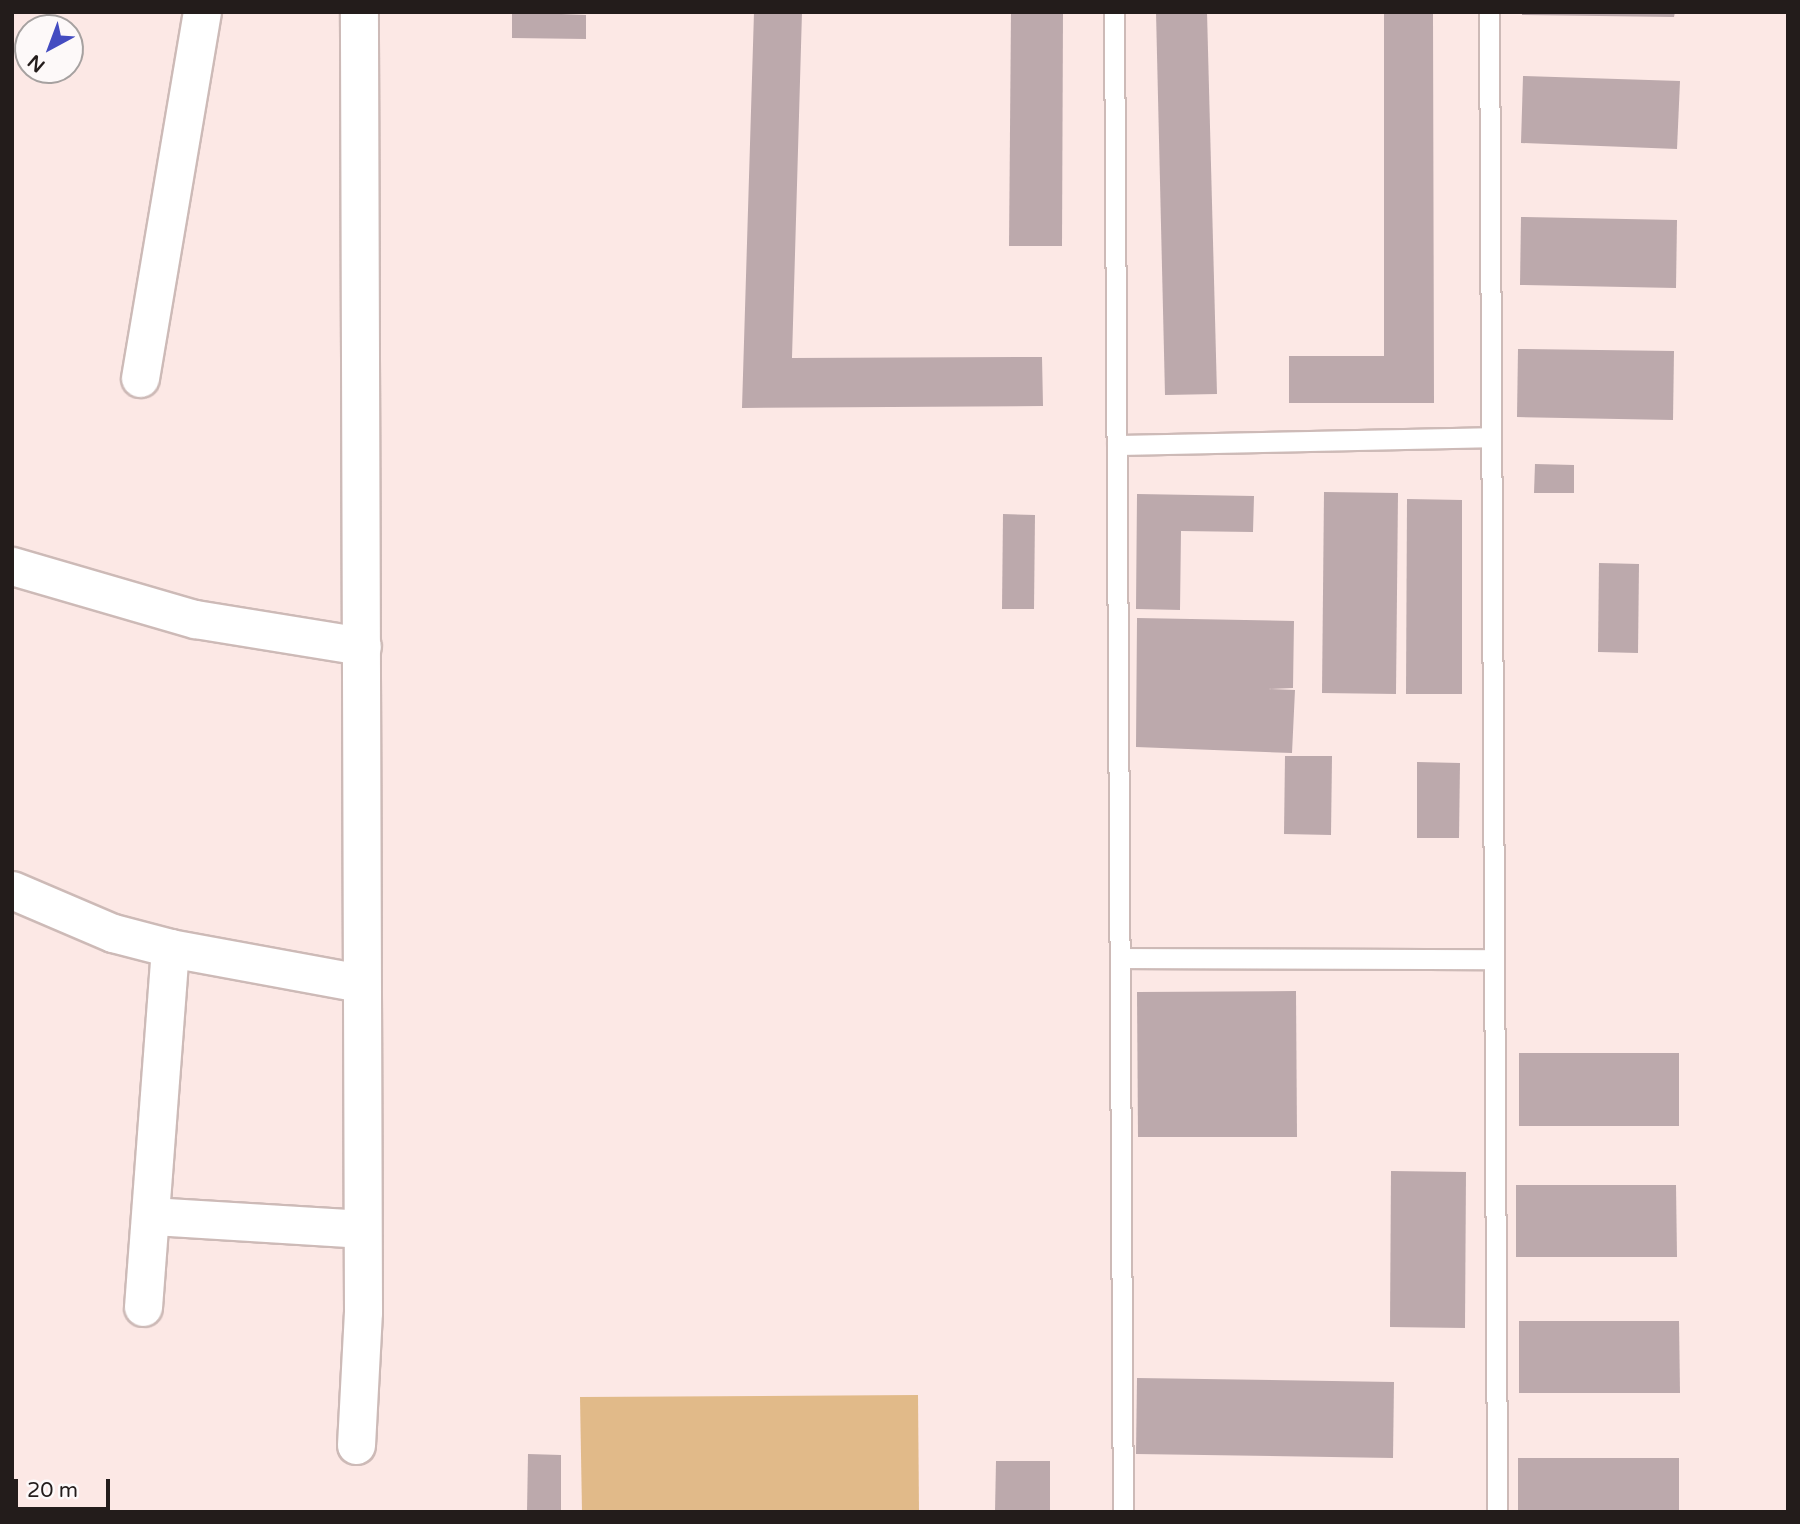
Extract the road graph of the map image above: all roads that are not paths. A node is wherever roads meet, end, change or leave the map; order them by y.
1 (202, 12) edge
2 (359, 12) edge
3 (1114, 12) edge
4 (1489, 12) edge
5 (140, 378) dead end
6 (1490, 437) junction
7 (1117, 444) junction
8 (12, 566) edge
9 (362, 646) junction
10 (12, 890) edge
11 (170, 948) junction
12 (1120, 958) junction
13 (1493, 959) junction
14 (360, 982) junction
15 (152, 1216) junction
16 (362, 1228) junction
17 (143, 1307) dead end
18 (356, 1445) dead end
19 (1123, 1512) edge
20 (1497, 1512) edge

1 - 5 street
2 - 9 street
3 - 7 lane
4 - 6 lane
6 - 7 lane
6 - 13 lane
7 - 12 lane
8 - 9 street
9 - 14 street
10 - 11 street
11 - 14 street
11 - 15 street
12 - 13 lane
12 - 19 lane
13 - 20 lane
14 - 16 street
15 - 16 street
15 - 17 street
16 - 18 street

